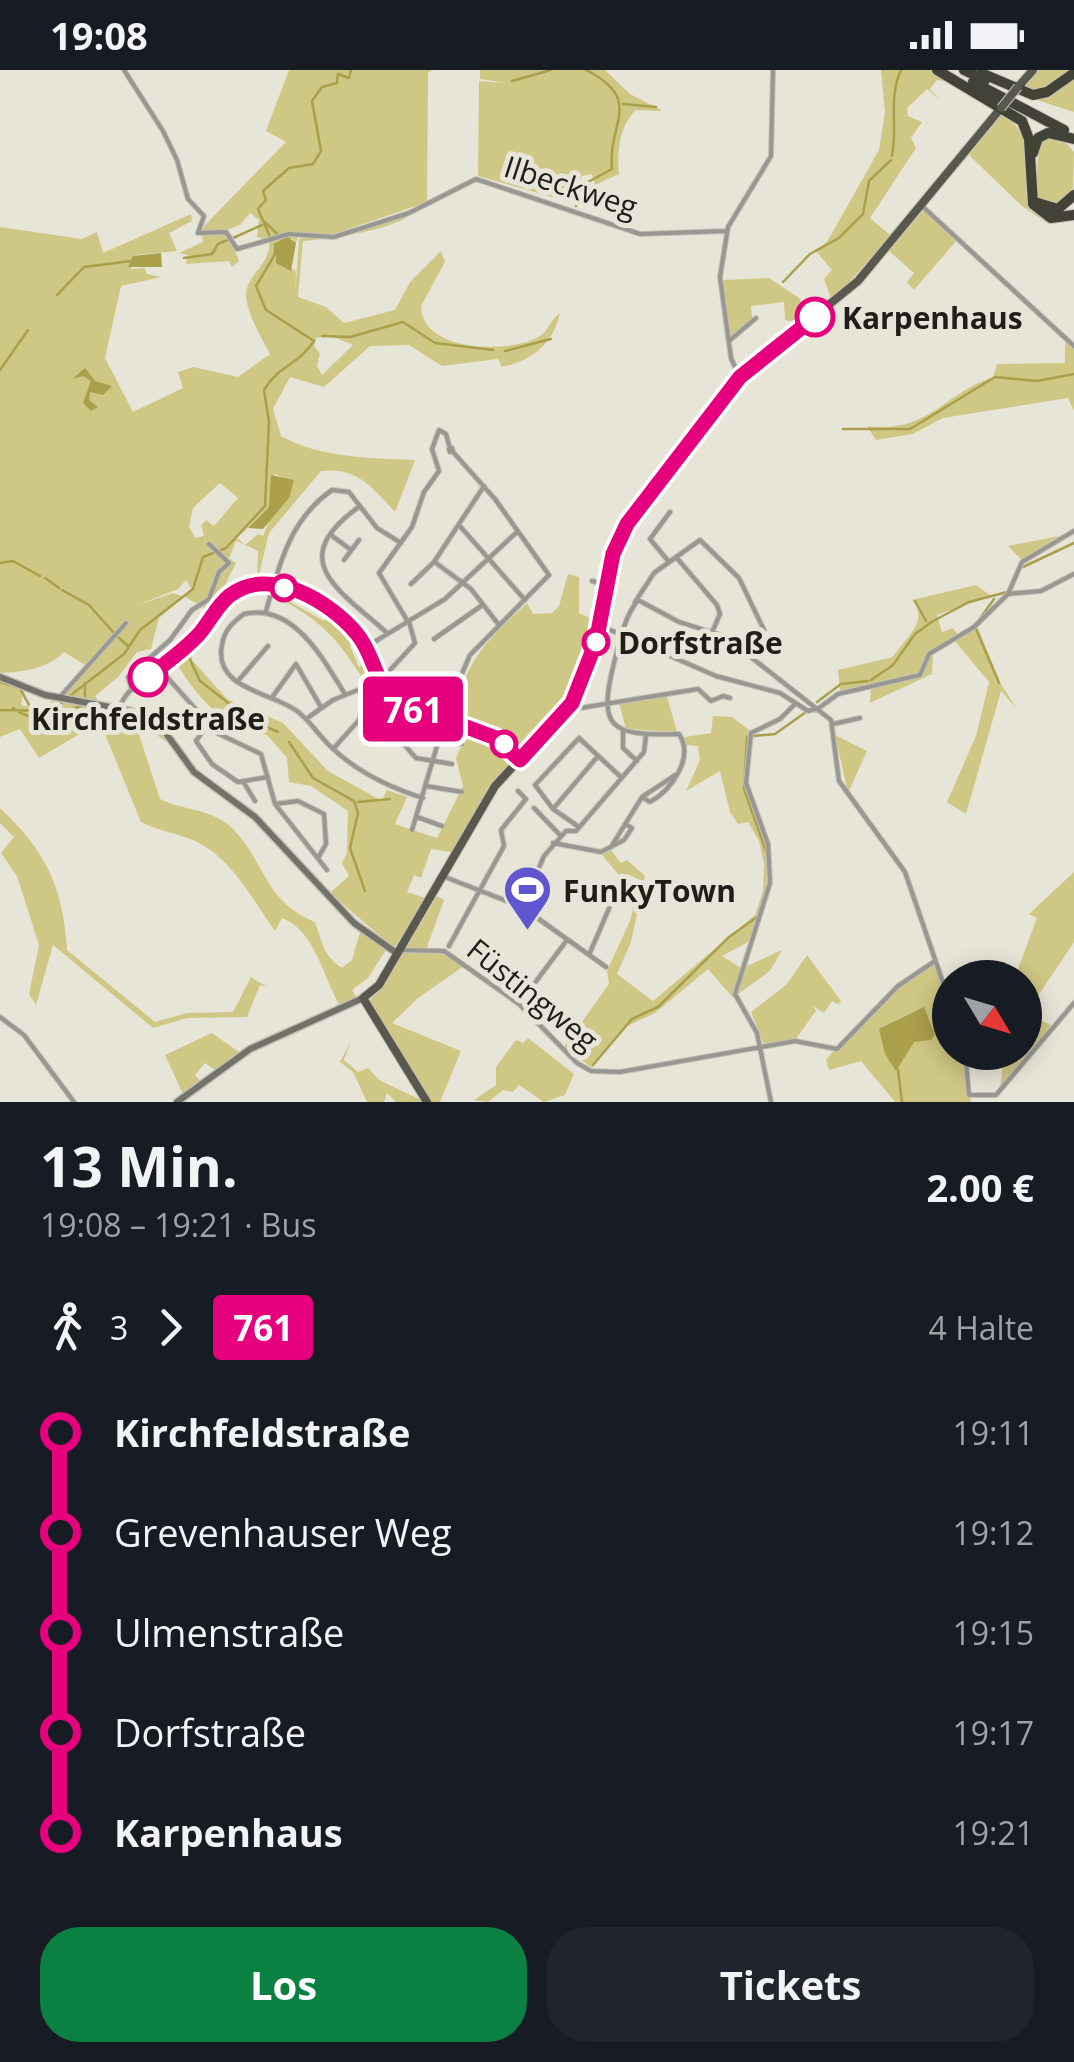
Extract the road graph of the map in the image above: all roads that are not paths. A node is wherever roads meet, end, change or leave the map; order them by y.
1 (124, 70) edge
2 (772, 70) edge
3 (937, 70) edge
4 (948, 70) edge
5 (964, 70) edge
6 (974, 70) edge
7 (1033, 70) edge
8 (1074, 73) edge
9 (1074, 134) edge
10 (1074, 195) edge
11 (921, 206) junction
12 (1074, 215) edge
13 (726, 231) junction
14 (756, 318) dead end
15 (729, 341) junction
16 (1074, 346) edge
17 (740, 377) junction
18 (484, 486) junction
19 (360, 506) junction
20 (670, 512) dead end
21 (458, 524) junction
22 (518, 530) junction
23 (1074, 531) edge
24 (694, 535) dead end
25 (330, 536) junction
26 (358, 540) dead end
27 (700, 540) junction
28 (401, 543) junction
29 (209, 544) dead end
30 (351, 550) junction
31 (489, 555) junction
32 (676, 558) junction
33 (344, 560) dead end
34 (434, 562) junction
35 (670, 562) junction
36 (1074, 574) edge
37 (464, 582) junction
38 (592, 582) dead end
39 (411, 584) dead end
40 (273, 585) junction
41 (607, 585) junction
42 (1008, 594) junction
43 (525, 600) junction
44 (635, 602) junction
45 (481, 606) junction
46 (266, 611) junction
47 (409, 622) junction
48 (126, 623) dead end
49 (499, 625) junction
50 (599, 625) junction
51 (713, 630) junction
52 (764, 630) dead end
53 (622, 633) junction
54 (388, 634) junction
55 (434, 639) dead end
56 (268, 646) dead end
57 (366, 647) junction
58 (301, 658) dead end
59 (296, 664) junction
60 (159, 668) junction
61 (0, 676) edge
62 (380, 681) junction
63 (236, 682) junction
64 (794, 688) junction
65 (132, 690) junction
66 (345, 694) junction
67 (787, 697) junction
68 (59, 698) junction
69 (273, 698) junction
70 (730, 698) dead end
71 (604, 704) junction
72 (795, 704) junction
73 (321, 706) junction
74 (119, 708) junction
75 (818, 708) junction
76 (568, 710) junction
77 (860, 718) dead end
78 (306, 719) junction
79 (386, 719) dead end
80 (358, 720) dead end
81 (444, 721) junction
82 (208, 724) junction
83 (833, 724) junction
84 (623, 730) junction
85 (646, 735) junction
86 (440, 738) junction
87 (462, 744) dead end
88 (334, 750) junction
89 (598, 756) junction
90 (520, 760) junction
91 (637, 761) junction
92 (433, 763) junction
93 (452, 764) dead end
94 (676, 774) junction
95 (268, 778) junction
96 (622, 778) junction
97 (244, 784) junction
98 (426, 786) junction
99 (518, 791) dead end
100 (462, 792) dead end
101 (642, 796) junction
102 (423, 798) junction
103 (254, 801) dead end
104 (276, 804) junction
105 (534, 808) dead end
106 (553, 810) junction
107 (417, 818) junction
108 (569, 823) junction
109 (442, 826) dead end
110 (577, 829) junction
111 (412, 830) dead end
112 (566, 831) junction
113 (560, 835) junction
114 (553, 843) junction
115 (317, 858) junction
116 (327, 870) dead end
117 (446, 877) junction
118 (619, 885) dead end
119 (480, 892) junction
120 (522, 907) junction
121 (567, 940) junction
122 (448, 946) dead end
123 (396, 950) junction
124 (589, 955) junction
125 (935, 960) edge
126 (932, 963) edge
127 (606, 968) dead end
128 (363, 998) junction
129 (1074, 1003) edge
130 (519, 1004) junction
131 (0, 1017) edge
132 (1042, 1042) edge
133 (761, 1049) junction
134 (967, 1070) edge
135 (1019, 1070) edge
136 (74, 1102) edge
137 (177, 1102) edge
138 (427, 1102) edge
139 (771, 1102) edge

1 - 13 street, Ilbeckweg
2 - 13 street
3 - 12 highway
4 - 9 highway
5 - 9 highway
6 - 8 highway
7 - 11 main road, bridge
9 - 10 highway
11 - 16 street
11 - 17 main road
13 - 15 street
14 - 15 street
15 - 17 street
17 - 41 main road
18 - 21 street
18 - 22 street
18 - 28 street
19 - 25 street
19 - 28 street
19 - 40 street
20 - 35 street
21 - 31 street
21 - 34 street
22 - 31 street
22 - 43 street
23 - 42 street
24 - 27 street
25 - 30 street
25 - 54 street
26 - 30 street
27 - 32 street
27 - 52 street
28 - 47 street
29 - 65 street
30 - 33 street
31 - 37 street
31 - 43 street
32 - 35 street
32 - 51 street
34 - 37 street
34 - 39 street
35 - 44 street
36 - 42 street
37 - 45 street
37 - 47 street
38 - 41 street
40 - 46 street
40 - 57 street
40 - 60 street
41 - 50 main road
42 - 75 street
43 - 49 street
44 - 51 street
44 - 53 street
45 - 49 street
45 - 55 street
46 - 63 street
46 - 66 street
47 - 54 street
47 - 62 street
48 - 68 street
49 - 81 street
50 - 53 street
50 - 76 main road
51 - 64 street
53 - 67 street
53 - 71 street
54 - 57 street
56 - 63 street
57 - 62 street
58 - 59 street
59 - 69 street
59 - 73 street
60 - 65 street
60 - 82 street
61 - 68 main road
62 - 66 street
62 - 81 street
63 - 69 street
64 - 67 street
64 - 75 street
65 - 74 street
66 - 73 street
67 - 72 street
68 - 74 main road
69 - 78 street
70 - 71 street
71 - 76 street
71 - 84 street
72 - 75 street
72 - 133 street
73 - 78 street
74 - 123 main road
75 - 83 street
76 - 90 main road
77 - 83 street
78 - 88 street
79 - 92 street
80 - 88 street
81 - 86 street
81 - 90 street
82 - 95 street
82 - 97 street
83 - 125 street
84 - 85 street
84 - 91 street
85 - 91 street
85 - 94 street
86 - 87 street
86 - 92 street
88 - 102 street
89 - 96 street
89 - 106 street
89 - 106 street
90 - 117 main road
91 - 96 street
92 - 93 street
92 - 98 street
94 - 101 street
94 - 101 street
95 - 97 street
95 - 104 street
96 - 110 street
97 - 103 street
98 - 100 street
98 - 102 street
99 - 119 street
101 - 114 street
102 - 107 street
104 - 115 street
104 - 115 street
105 - 113 street
106 - 108 street
107 - 109 street
107 - 111 street
108 - 110 street
108 - 112 street
110 - 112 street
112 - 113 street
113 - 114 street
114 - 120 street
115 - 116 street
117 - 119 street
117 - 123 main road
118 - 124 street
119 - 120 street
119 - 122 street
120 - 121 street
121 - 124 street
121 - 130 street
123 - 128 main road
123 - 130 street, Füstingweg
124 - 127 street
126 - 133 street
128 - 137 main road
128 - 138 main road
129 - 132 street
130 - 133 street, Füstingweg
131 - 136 street
133 - 139 street
134 - 135 street

